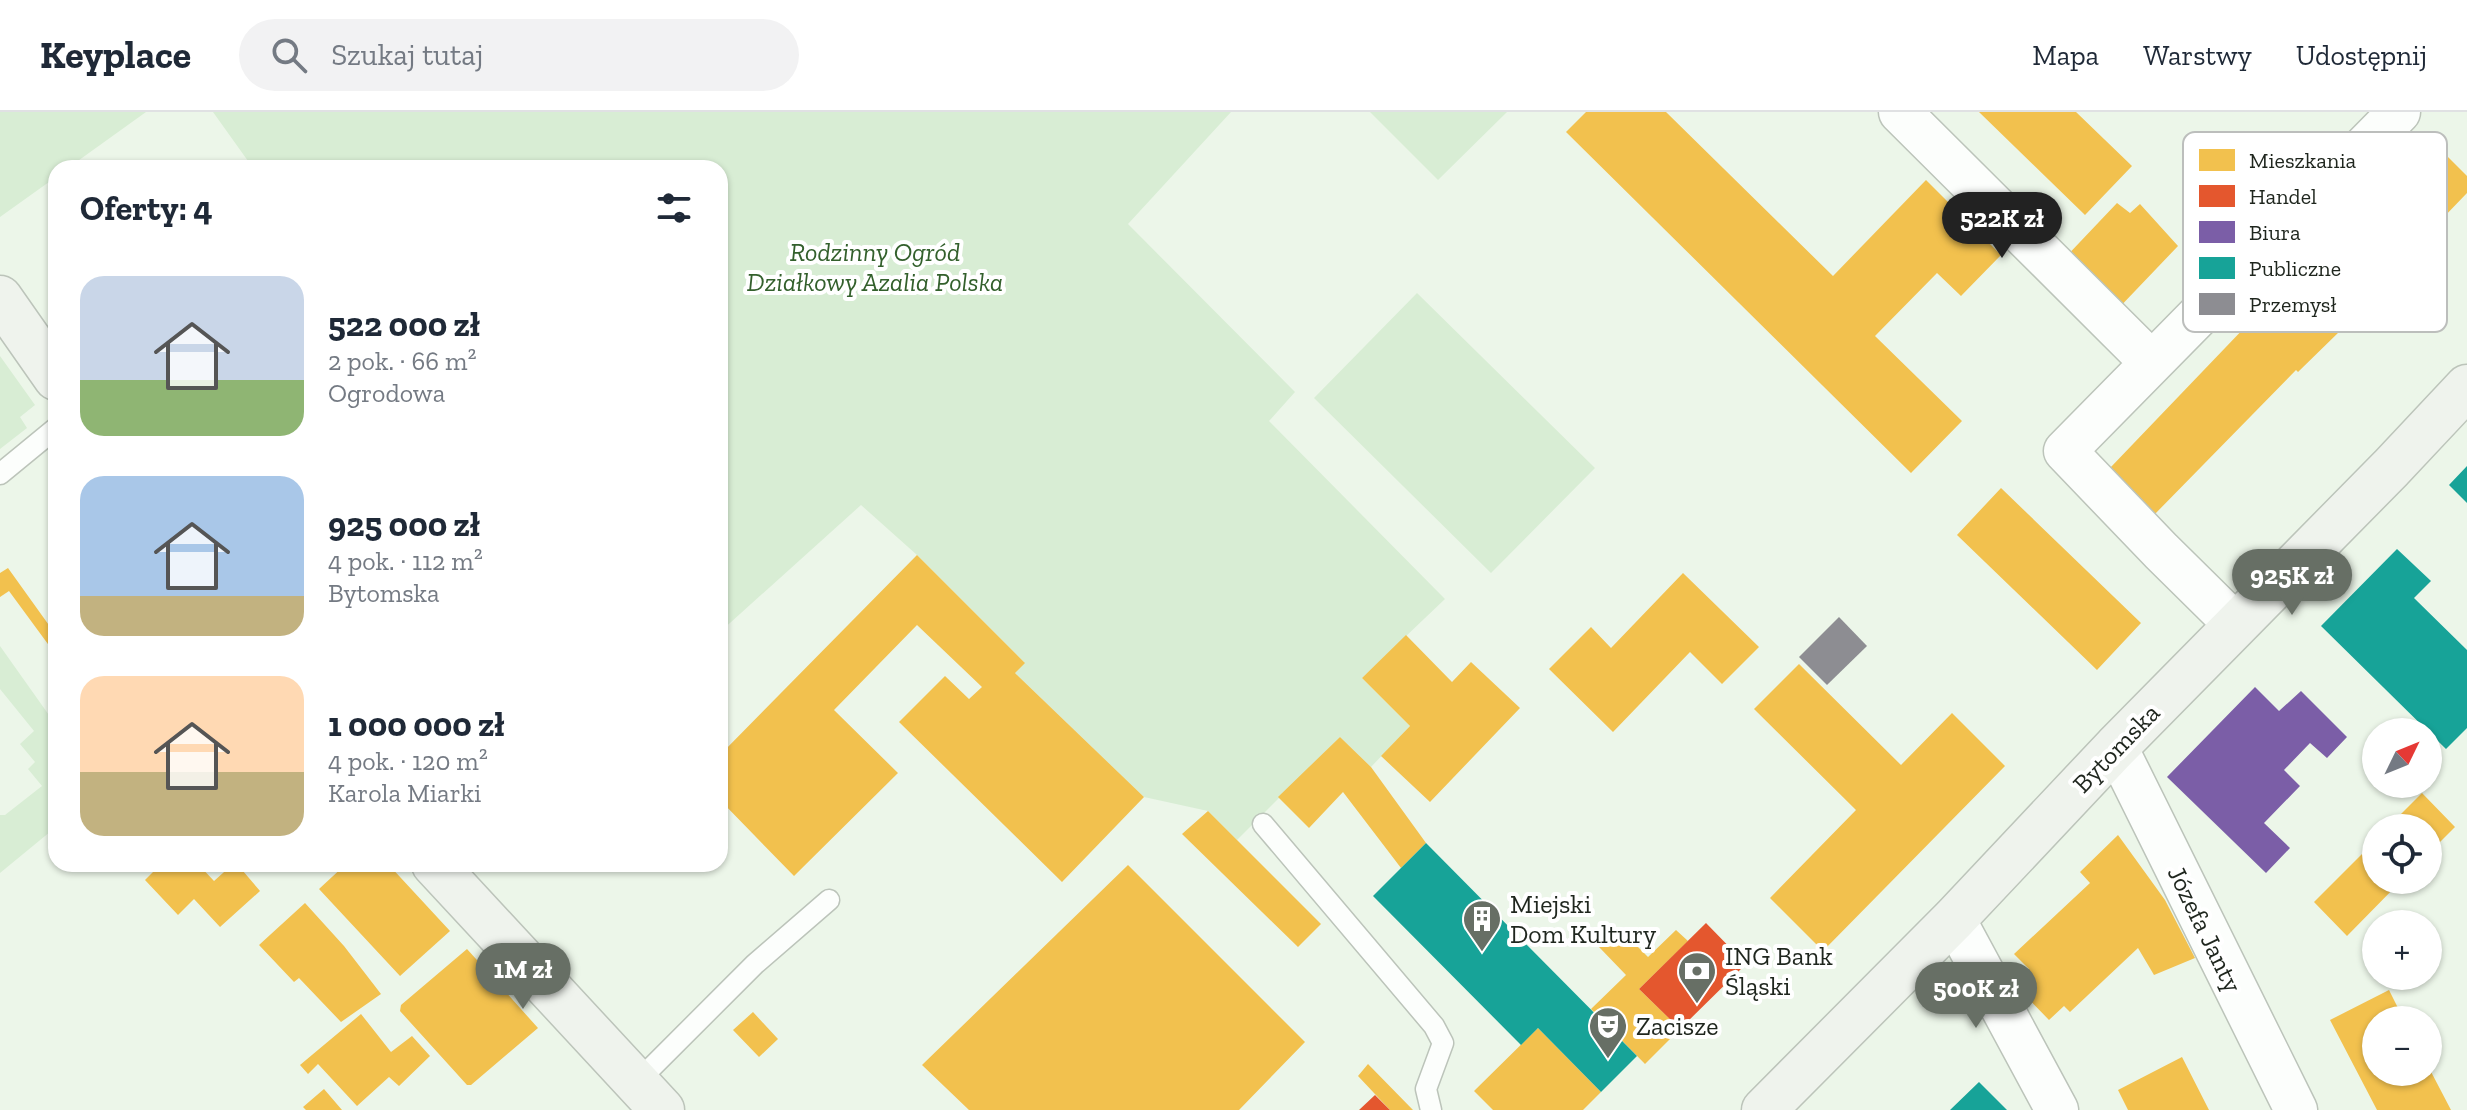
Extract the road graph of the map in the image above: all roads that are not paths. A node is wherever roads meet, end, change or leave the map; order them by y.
1 (1900, 112) edge
2 (2399, 112) edge
3 (2379, 132) edge
4 (0, 298) edge
5 (2183, 330) edge
6 (2151, 362) junction
7 (48, 367) edge
8 (2467, 387) edge
9 (48, 435) edge
10 (0, 474) edge
11 (2236, 625) junction
12 (2116, 747) junction
13 (1263, 824) dead end
14 (441, 872) edge
15 (829, 900) dead end
16 (1954, 919) junction
17 (649, 1097) edge
18 (1431, 1110) edge
19 (1764, 1110) edge
20 (2057, 1110) edge
21 (2296, 1110) edge

1 - 6 street
2 - 3 street
4 - 7 street
5 - 6 street
6 - 11 street
8 - 11 street, Bytomska
9 - 10 lane
11 - 12 street, Bytomska
12 - 16 street, Bytomska
12 - 21 street, Józefa Janty
13 - 18 lane
14 - 17 street
15 - 17 lane
16 - 19 street, Bytomska
16 - 20 street

